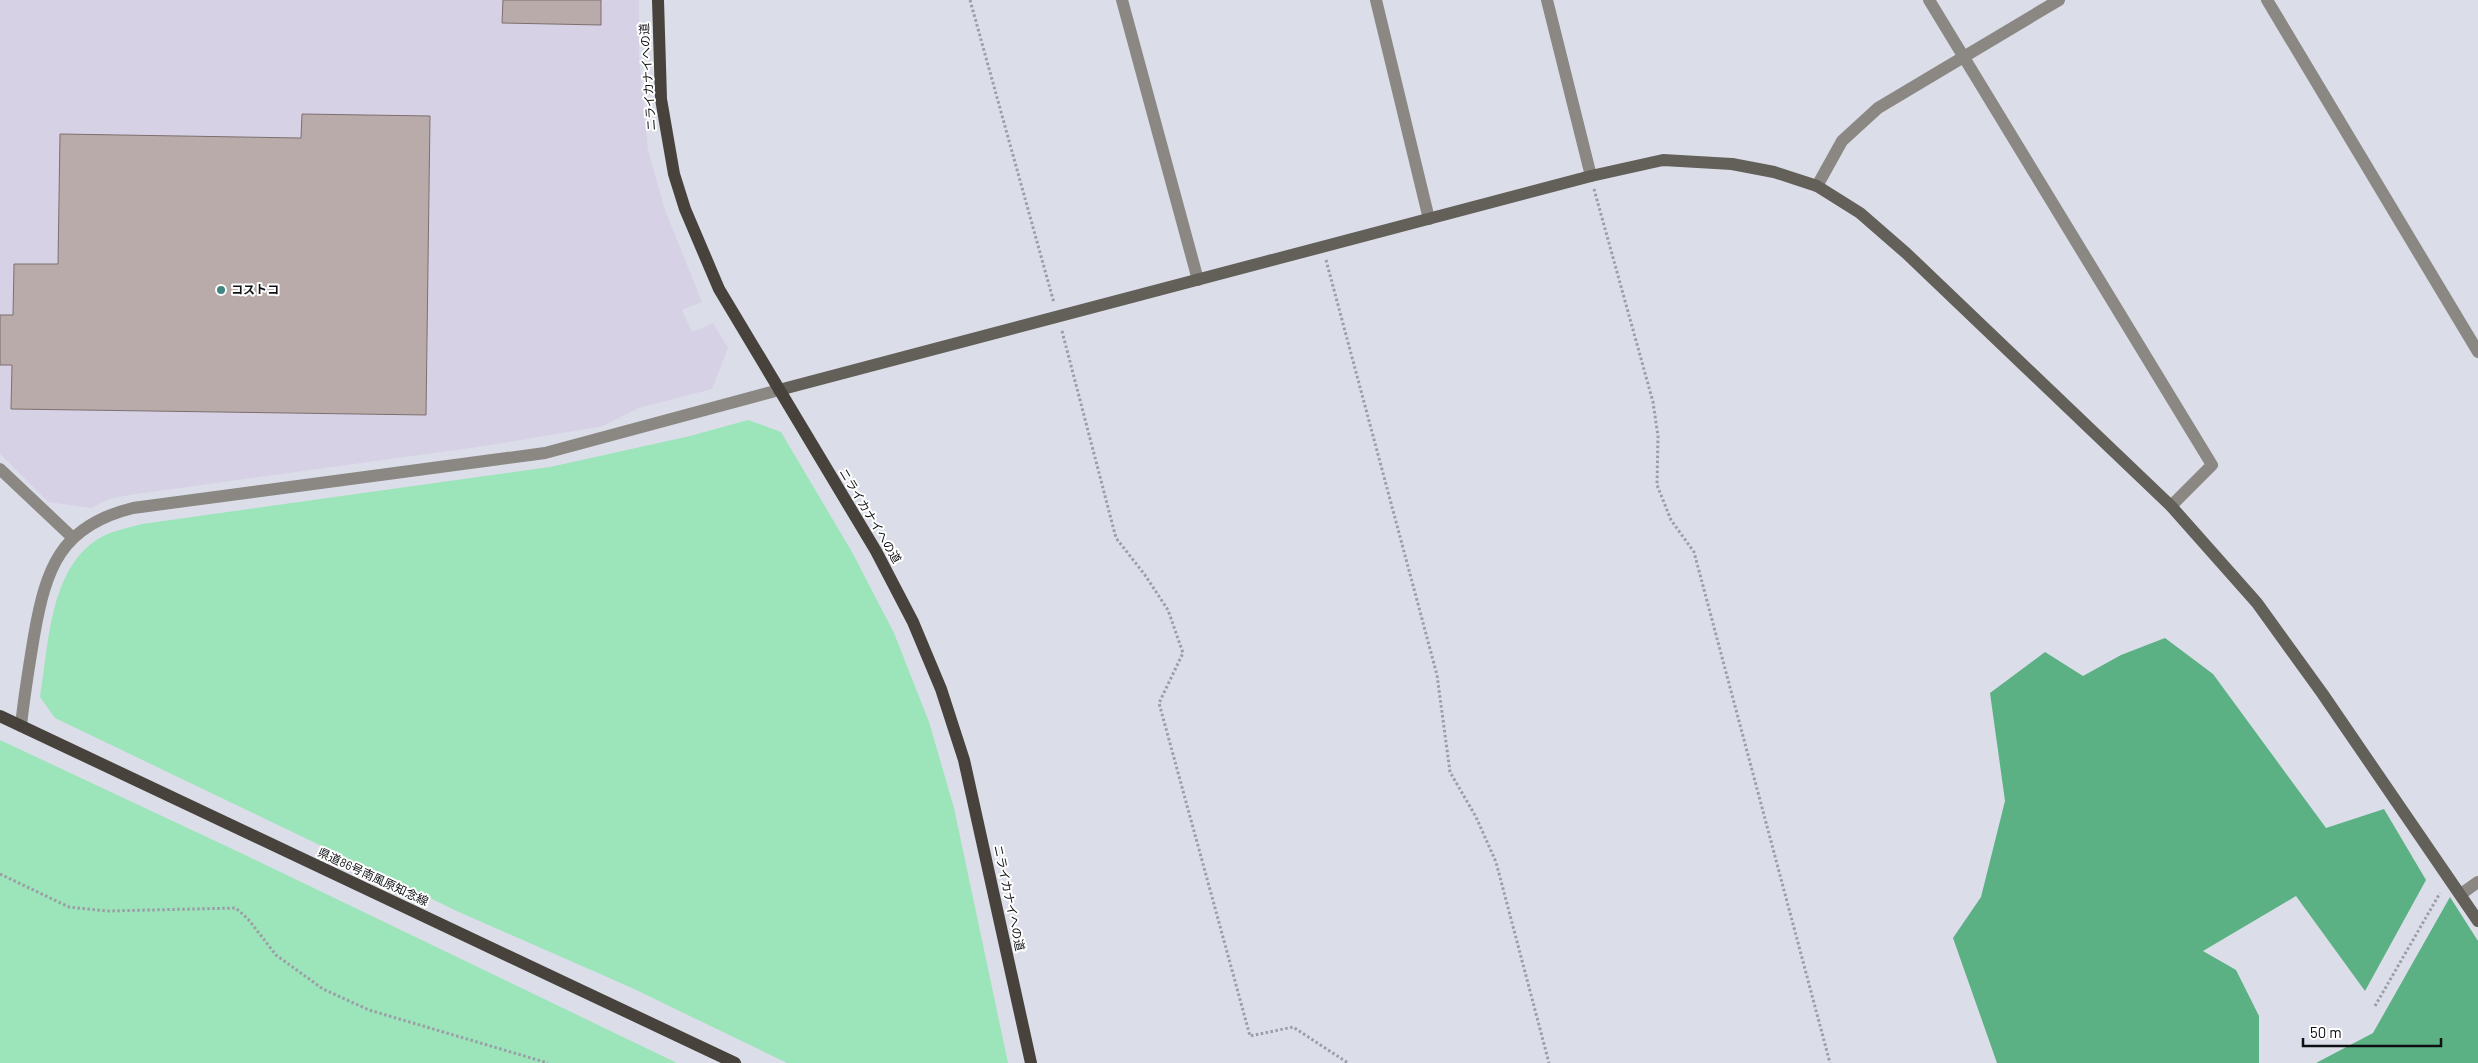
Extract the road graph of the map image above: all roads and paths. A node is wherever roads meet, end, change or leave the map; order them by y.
1 (658, 0) edge
2 (970, 0) edge
3 (1122, 0) edge
4 (1376, 0) edge
5 (1548, 0) edge
6 (1929, 0) edge
7 (2059, 0) edge
8 (2267, 0) edge
9 (1964, 57) junction
10 (1591, 176) junction
11 (1817, 186) junction
12 (1429, 219) junction
13 (1322, 247) junction
14 (1198, 280) junction
15 (1058, 317) junction
16 (2478, 352) edge
17 (779, 390) junction
18 (0, 469) edge
19 (2172, 506) junction
20 (73, 538) junction
21 (0, 716) edge
22 (21, 726) junction
23 (0, 874) edge
24 (2449, 877) junction
25 (2478, 882) edge
26 (2461, 894) junction
27 (2478, 921) edge
28 (2375, 1006) dead end
29 (548, 1063) edge
30 (735, 1063) edge
31 (1031, 1063) edge
32 (1348, 1063) edge
33 (1549, 1063) edge
34 (1830, 1063) edge

1 - 17 main road, ニライカナイへの道
2 - 15 path
3 - 14 street
4 - 12 street
5 - 10 street
6 - 9 street
7 - 9 street
8 - 16 street
9 - 11 street
9 - 19 street
10 - 11 street
10 - 12 street
10 - 34 path
11 - 19 street
12 - 13 street
13 - 14 street
13 - 33 path
14 - 15 street
15 - 17 street
15 - 32 path
17 - 20 street
17 - 31 main road, ニライカナイへの道
18 - 20 street
19 - 24 street
20 - 22 street
21 - 22 main road, 県道86号南風原知念線
22 - 30 main road, 県道86号南風原知念線
23 - 29 path
24 - 26 street
24 - 28 path
25 - 26 street
26 - 27 street

